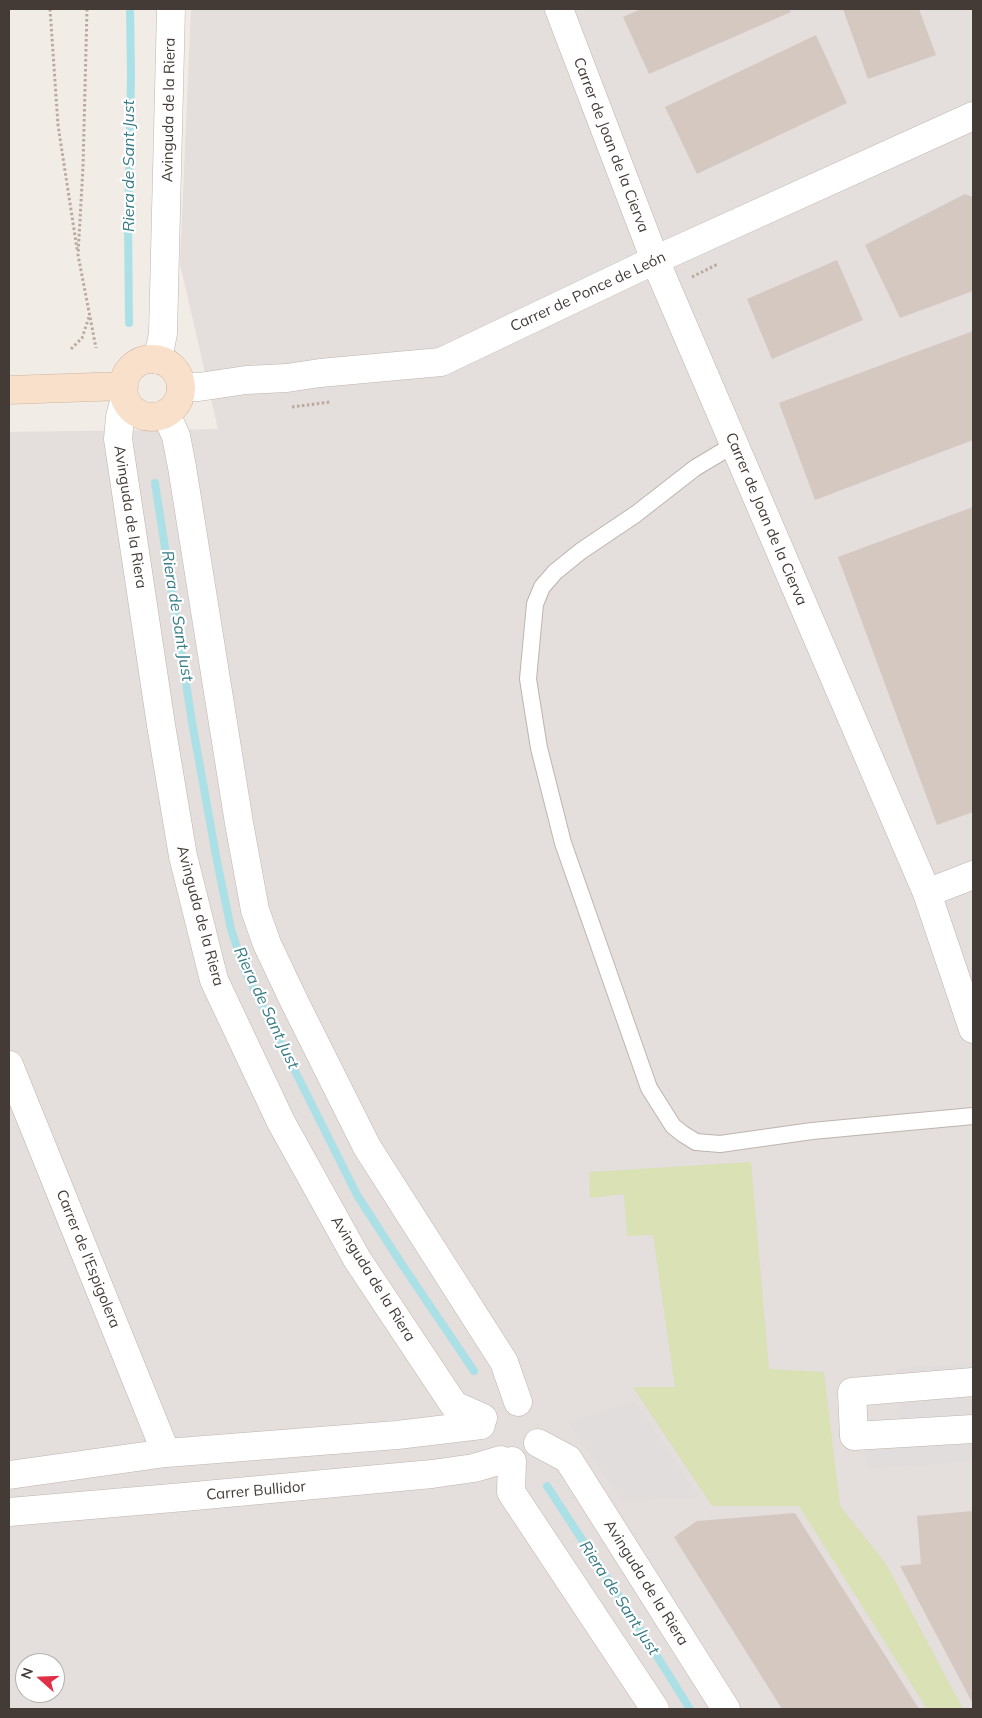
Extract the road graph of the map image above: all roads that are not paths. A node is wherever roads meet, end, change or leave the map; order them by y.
1 (171, 9) edge
2 (559, 9) edge
3 (973, 116) edge
4 (655, 260) junction
5 (158, 360) junction
6 (181, 387) junction
7 (9, 390) edge
8 (124, 392) junction
9 (166, 414) junction
10 (734, 444) junction
11 (973, 875) edge
12 (927, 893) junction
13 (973, 1029) edge
14 (9, 1065) edge
15 (973, 1116) edge
16 (973, 1382) edge
17 (518, 1402) junction
18 (482, 1421) junction
19 (973, 1430) edge
20 (538, 1443) junction
21 (166, 1453) junction
22 (506, 1461) junction
23 (9, 1475) edge
24 (9, 1512) edge
25 (655, 1709) edge
26 (726, 1709) edge

1 - 5 street, Avinguda de la Riera
2 - 4 street, Carrer de Joan de la Cierva
3 - 4 street, Carrer de Ponce de León
4 - 6 street, Carrer de Ponce de León
4 - 10 street, Carrer de Joan de la Cierva
5 - 6 street
5 - 8 street
6 - 9 street
7 - 8 street
8 - 9 street
8 - 18 street, Avinguda de la Riera
9 - 17 street
10 - 12 street, Carrer de Joan de la Cierva
10 - 15 lane
11 - 12 street
12 - 13 street, Carrer de Joan de la Cierva
14 - 21 street, Carrer de l'Espigolera
16 - 19 street
17 - 18 street
17 - 20 street
18 - 21 street
18 - 22 street
20 - 22 street
20 - 26 street, Avinguda de la Riera
21 - 23 street
22 - 24 street, Carrer Bullidor
22 - 25 street

